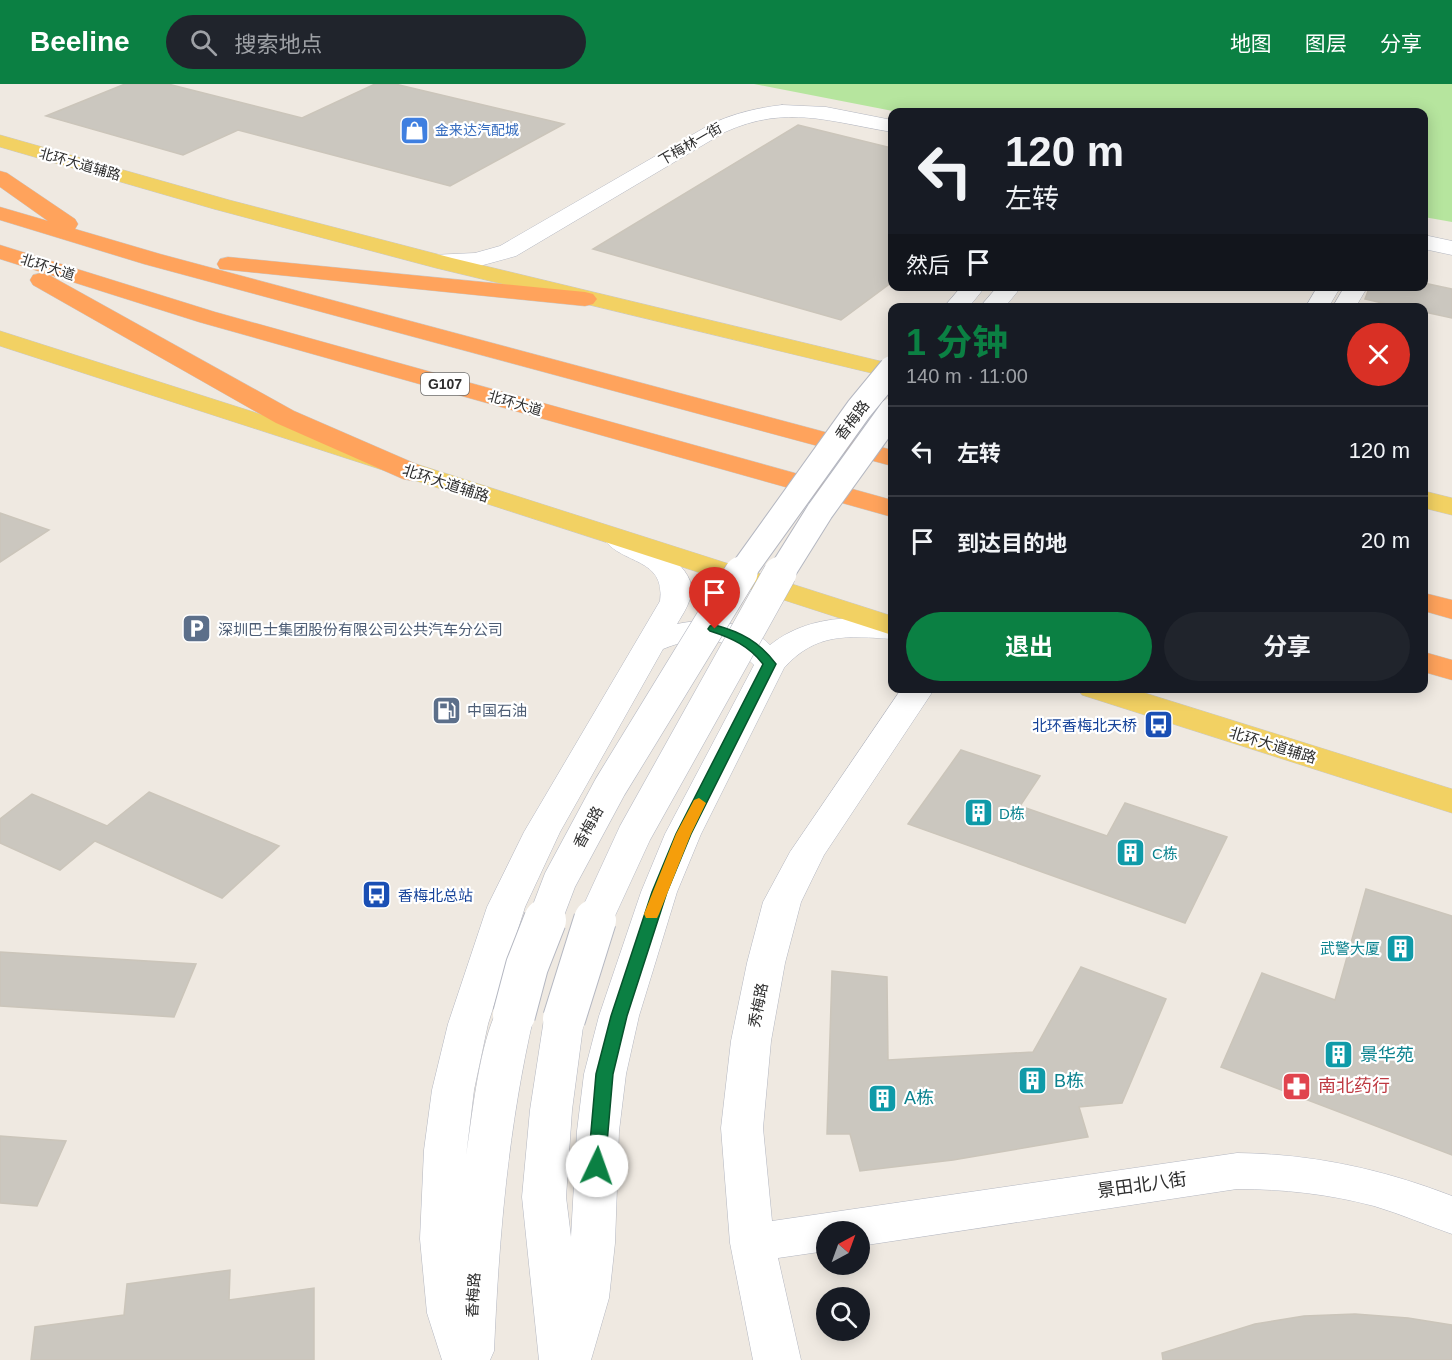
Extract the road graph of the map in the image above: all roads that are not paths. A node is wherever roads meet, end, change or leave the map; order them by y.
1 (888, 125) edge
2 (888, 131) edge
3 (0, 141) edge
4 (0, 177) edge
5 (0, 213) edge
6 (1428, 235) edge
7 (1452, 240) edge
8 (91, 241) junction
9 (1428, 244) edge
10 (1452, 248) edge
11 (0, 252) edge
12 (514, 254) junction
13 (0, 258) edge
14 (152, 259) junction
15 (439, 260) junction
16 (531, 284) junction
17 (970, 291) edge
18 (1006, 291) edge
19 (585, 299) junction
20 (959, 303) edge
21 (995, 303) edge
22 (0, 338) edge
23 (888, 369) edge
24 (888, 375) edge
25 (888, 416) edge
26 (888, 457) edge
27 (413, 473) junction
28 (1428, 500) edge
29 (1452, 507) edge
30 (888, 508) edge
31 (617, 538) junction
32 (1428, 603) edge
33 (1452, 610) edge
34 (888, 627) edge
35 (888, 628) edge
36 (651, 643) junction
37 (1428, 663) edge
38 (770, 664) junction
39 (1452, 670) edge
40 (916, 693) edge
41 (1109, 693) edge
42 (1452, 801) edge
43 (1452, 1215) edge
44 (870, 1226) edge
45 (816, 1234) edge
46 (752, 1243) junction
47 (468, 1360) edge
48 (562, 1360) edge
49 (567, 1360) edge
50 (777, 1360) edge

1 - 12 main road, 下梅林一街
2 - 12 main road, 下梅林一街
3 - 15 main road, 北环大道辅路
4 - 8 highway
5 - 8 highway
6 - 7 main road
8 - 14 highway
9 - 10 main road
11 - 30 highway, 北环大道 / G107
12 - 15 main road
12 - 16 main road
13 - 27 highway
14 - 19 highway
14 - 26 highway
15 - 16 main road, 北环大道辅路
16 - 19 main road, 北环大道辅路
17 - 20 main road
18 - 21 main road
19 - 23 main road, 北环大道辅路
22 - 27 main road, 北环大道辅路
24 - 47 main road, 香梅路, bridge
25 - 48 main road, 香梅路, bridge
27 - 31 main road, 北环大道辅路
28 - 29 main road
31 - 34 main road, 北环大道辅路
31 - 36 main road
32 - 33 highway
35 - 38 main road
36 - 38 main road
36 - 47 main road
37 - 39 highway
38 - 49 main road
40 - 46 main road, 秀梅路
41 - 42 main road, 北环大道辅路
43 - 44 main road, 景田北八街
45 - 46 main road, 景田北八街
46 - 50 main road, 秀梅路

